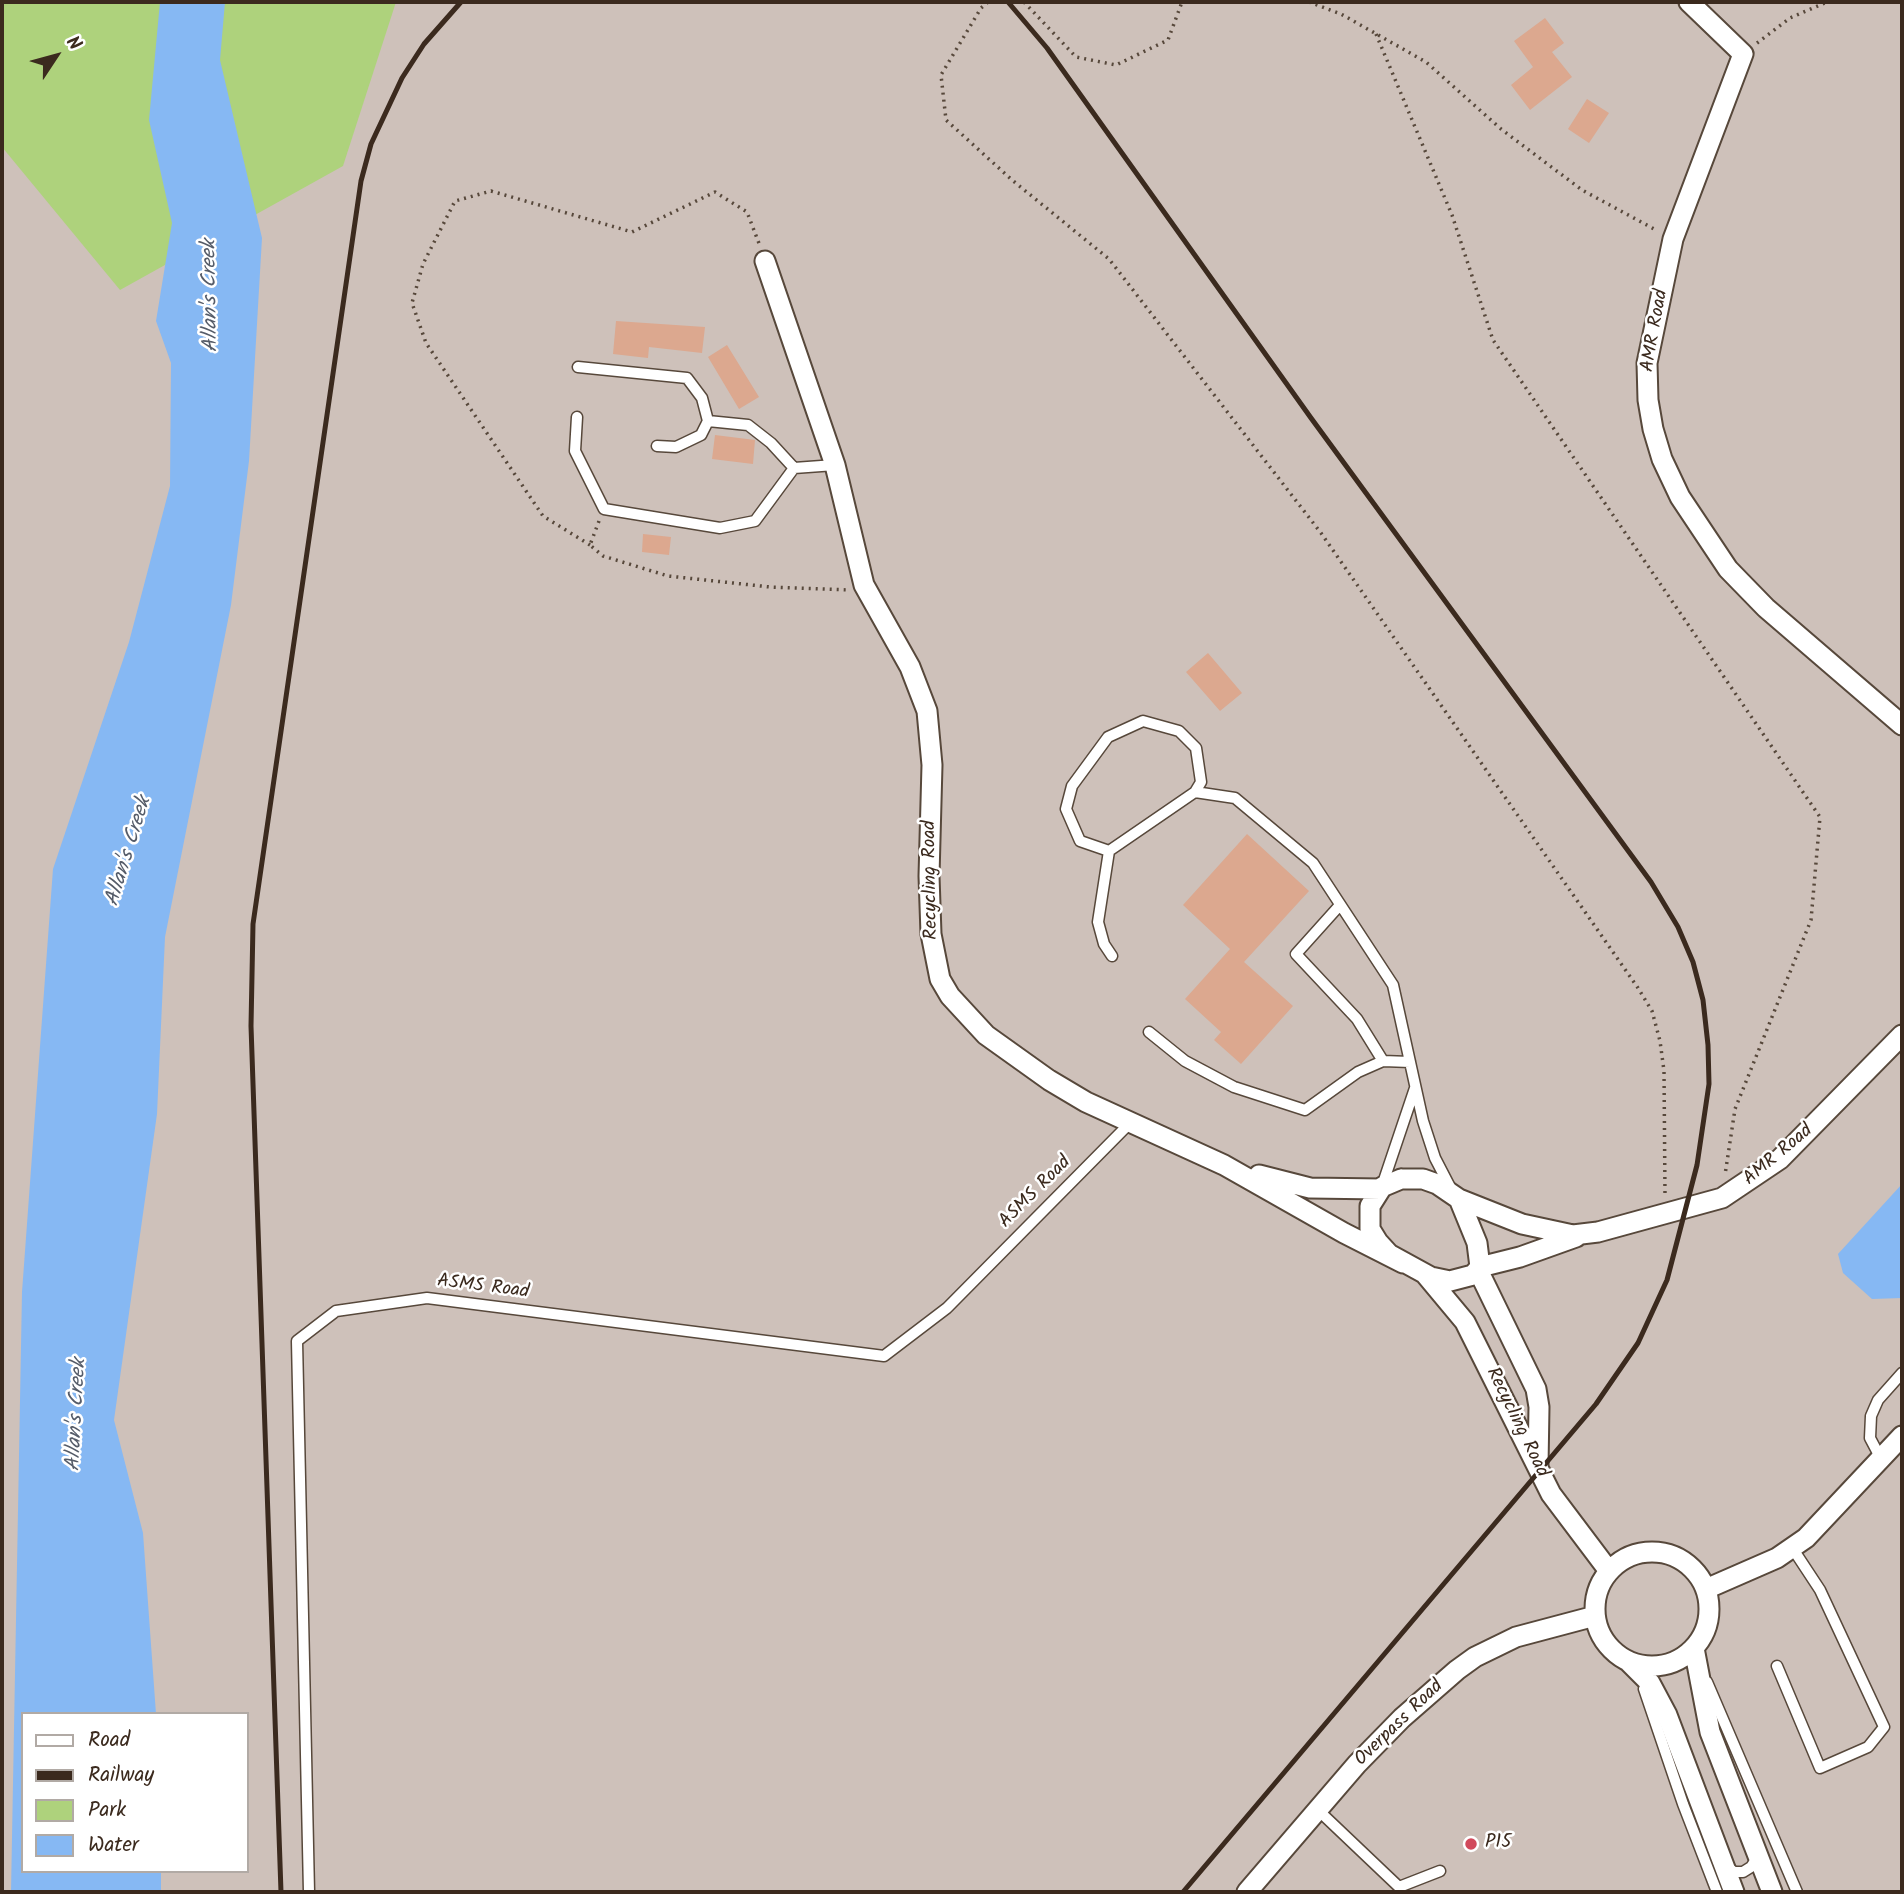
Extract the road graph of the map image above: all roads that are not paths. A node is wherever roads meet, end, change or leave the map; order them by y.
1 (1689, 2) edge
2 (765, 261) road end
3 (578, 367) dead end
4 (577, 417) dead end
5 (708, 421) junction
6 (657, 446) dead end
7 (835, 465) junction
8 (794, 468) junction
9 (1902, 725) edge
10 (1195, 792) junction
11 (1109, 851) junction
12 (1340, 905) junction
13 (1112, 956) dead end
14 (1149, 1032) dead end
15 (1902, 1035) edge
16 (1383, 1061) junction
17 (1410, 1062) junction
18 (1415, 1087) junction
19 (1131, 1122) junction
20 (1224, 1165) junction
21 (1381, 1188) junction
22 (1456, 1196) junction
23 (1583, 1235) junction
24 (1404, 1263) junction
25 (1479, 1268) junction
26 (1425, 1275) junction
27 (1902, 1373) edge
28 (1902, 1436) edge
29 (1880, 1457) junction
30 (1538, 1471) junction
31 (1793, 1549) junction
32 (1609, 1571) junction
33 (1706, 1589) junction
34 (1595, 1616) junction
35 (1695, 1652) junction
36 (1628, 1662) junction
37 (1777, 1666) dead end
38 (1318, 1810) junction
39 (1755, 1850) junction
40 (1722, 1860) junction
41 (1440, 1871) dead end
42 (1395, 1889) edge
43 (309, 1892) edge
44 (1247, 1892) edge
45 (1717, 1892) edge
46 (1734, 1892) edge
47 (1772, 1892) edge
48 (1797, 1892) edge

1 - 9 street, AMR Road
2 - 7 street, Recycling Road
3 - 5 lane
4 - 8 lane
5 - 6 lane
5 - 8 lane
7 - 8 lane
7 - 19 street, Recycling Road
10 - 11 lane
10 - 11 lane
10 - 12 lane
11 - 13 lane
12 - 16 lane
12 - 17 lane
14 - 16 lane
15 - 23 street, AMR Road
16 - 17 lane
17 - 18 lane
18 - 21 lane
18 - 22 lane
19 - 20 street, Recycling Road
19 - 43 lane, ASMS Road
20 - 21 street
20 - 24 street, Recycling Road
21 - 22 street
21 - 24 street
22 - 23 street, AMR Road
22 - 25 street
23 - 25 street, AMR Road
24 - 26 street
25 - 26 street
25 - 30 street
26 - 30 street, Recycling Road
27 - 29 lane
28 - 29 street
29 - 31 street
30 - 32 street, Recycling Road
31 - 33 street
31 - 37 lane
32 - 33 street
32 - 34 street
33 - 35 street
34 - 36 street
34 - 38 street, Overpass Road
35 - 36 street
35 - 39 street
35 - 48 lane
36 - 40 street
36 - 45 lane
38 - 42 lane
38 - 44 street, Overpass Road
39 - 40 lane
39 - 47 street
40 - 46 street
41 - 42 lane

